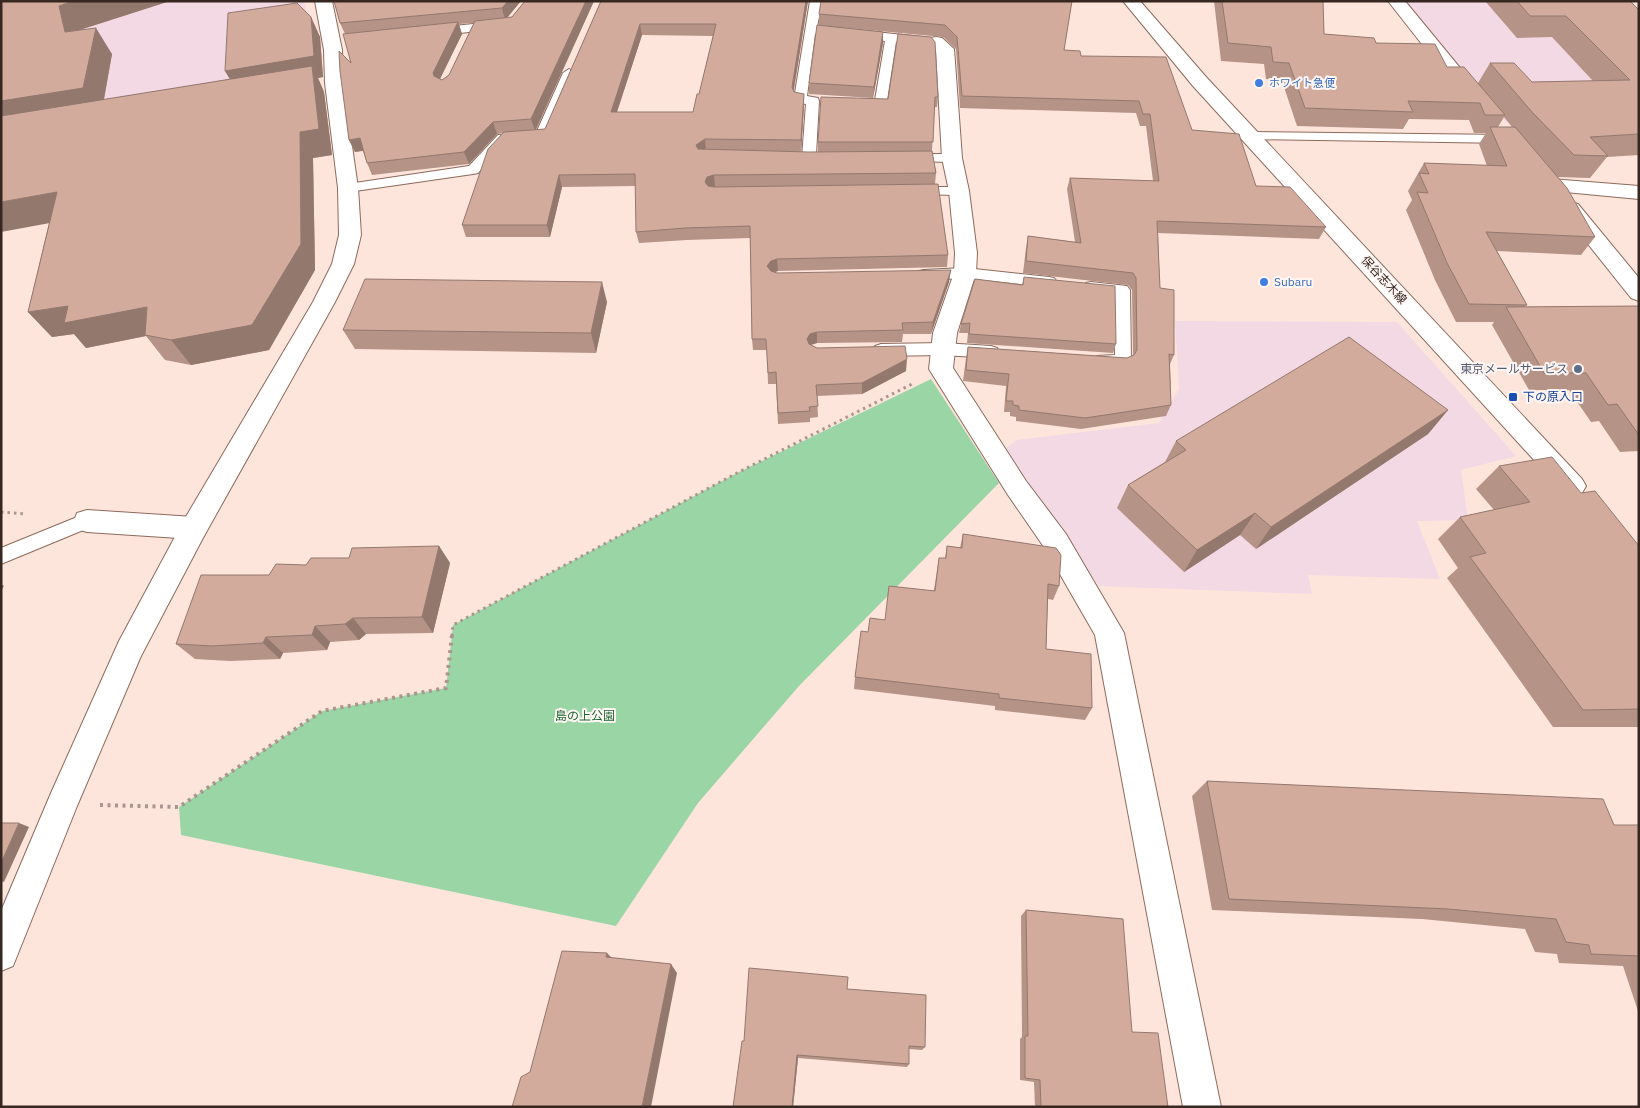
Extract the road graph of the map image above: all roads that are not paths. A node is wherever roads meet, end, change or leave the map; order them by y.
1 (323, 1) edge
2 (816, 1) edge
3 (1131, 1) edge
4 (1396, 1) edge
5 (810, 30) junction
6 (426, 33) edge
7 (891, 38) junction
8 (936, 42) joint
9 (465, 45) edge
10 (573, 65) edge
11 (852, 103) edge
12 (1251, 136) junction
13 (1515, 146) joint
14 (838, 158) edge
15 (895, 158) edge
16 (952, 158) junction
17 (348, 188) junction
18 (959, 191) junction
19 (900, 192) edge
20 (1639, 193) edge
21 (965, 274) junction
22 (906, 275) edge
23 (1068, 284) joint
24 (1639, 293) edge
25 (866, 350) edge
26 (1003, 353) edge
27 (942, 359) junction
28 (1083, 359) edge
29 (1586, 500) edge
30 (87, 520) joint
31 (194, 528) junction
32 (1, 556) edge
33 (8, 923) edge
34 (1, 954) edge
35 (1202, 1107) edge

1 - 17 street
2 - 5 lane
3 - 12 street, 保谷志木線
4 - 13 street
5 - 7 lane
5 - 14 lane
6 - 9 lane
7 - 8 lane
7 - 11 lane
8 - 16 street
10 - 17 lane
12 - 13 lane
12 - 29 street, 保谷志木線
15 - 16 lane
16 - 18 street
17 - 31 street
18 - 19 lane
18 - 21 street
20 - 24 street
21 - 22 lane
21 - 23 lane
21 - 27 street
23 - 28 lane
25 - 27 lane
26 - 27 lane
27 - 35 street
30 - 31 street
30 - 32 lane
31 - 33 street
33 - 34 street

